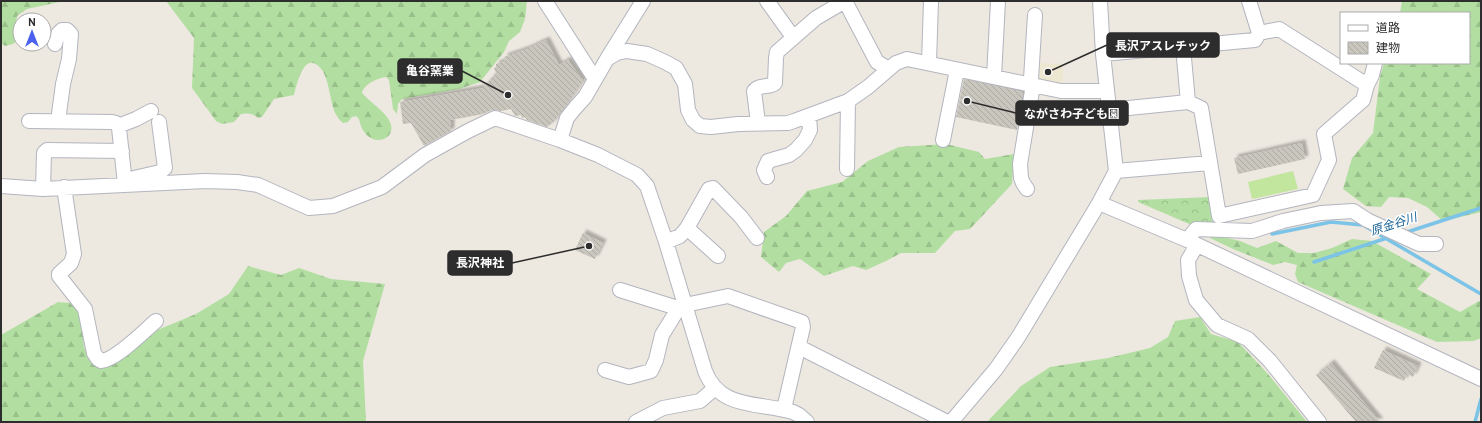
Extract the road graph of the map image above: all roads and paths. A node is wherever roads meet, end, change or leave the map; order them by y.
1 (545, 1) edge
2 (643, 1) edge
3 (767, 1) edge
4 (845, 1) edge
5 (931, 1) edge
6 (998, 1) edge
7 (1100, 1) edge
8 (1249, 1) edge
9 (1035, 16) dead end
10 (1259, 33) junction
11 (793, 37) junction
12 (55, 44) dead end
13 (1183, 47) junction
14 (1103, 54) junction
15 (607, 59) junction
16 (929, 63) junction
17 (1375, 64) edge
18 (889, 69) junction
19 (957, 70) junction
20 (994, 77) junction
21 (595, 78) junction
22 (1031, 84) junction
23 (1367, 85) junction
24 (1107, 91) junction
25 (848, 101) junction
26 (1188, 102) junction
27 (1109, 110) junction
28 (809, 116) junction
29 (29, 121) dead end
30 (58, 121) junction
31 (758, 124) junction
32 (118, 126) junction
33 (810, 130) junction
34 (560, 140) junction
35 (944, 140) dead end
36 (122, 151) junction
37 (793, 161) dead end
38 (1209, 163) junction
39 (847, 169) dead end
40 (1116, 171) junction
41 (768, 177) dead end
42 (126, 184) junction
43 (1, 186) edge
44 (64, 187) junction
45 (43, 189) junction
46 (1027, 189) dead end
47 (1099, 203) junction
48 (687, 228) junction
49 (757, 238) dead end
50 (666, 242) junction
51 (1192, 242) junction
52 (1436, 244) dead end
53 (718, 256) dead end
54 (620, 290) dead end
55 (683, 309) junction
56 (156, 322) dead end
57 (798, 347) junction
58 (605, 370) dead end
59 (1481, 379) edge
60 (715, 388) junction
61 (784, 409) junction
62 (636, 422) edge
63 (807, 422) edge
64 (947, 422) edge
65 (951, 422) edge
66 (1319, 422) edge

1 - 21 street
2 - 15 street
3 - 11 street
4 - 11 street
4 - 18 street
5 - 16 street
6 - 20 street
7 - 14 street
8 - 10 street
9 - 22 street
10 - 13 street
10 - 23 street
11 - 31 street
12 - 30 street
13 - 14 street
13 - 26 street
14 - 24 street
15 - 21 street
15 - 31 street
16 - 18 street
16 - 19 street
17 - 23 street
18 - 25 street
19 - 20 street
19 - 35 street
20 - 22 street
21 - 34 street
22 - 24 street
22 - 46 street
23 - 38 street
24 - 27 street
25 - 28 street
25 - 39 street
26 - 27 street
26 - 38 street
27 - 40 street
28 - 31 street
28 - 33 street
29 - 30 street
30 - 32 street
32 - 36 street
32 - 42 street
33 - 37 street
33 - 41 street
34 - 42 street
34 - 50 street
36 - 42 street
36 - 45 street
38 - 40 street
40 - 47 street
42 - 44 street
43 - 45 street
44 - 45 street
44 - 56 street
47 - 51 street
47 - 65 street
48 - 49 street
48 - 50 street
48 - 53 street
50 - 55 street
51 - 52 street
51 - 59 street
51 - 66 street
54 - 55 street
55 - 57 street
55 - 58 street
55 - 60 street
57 - 61 street
57 - 64 street
60 - 61 street
60 - 62 street
61 - 63 street

